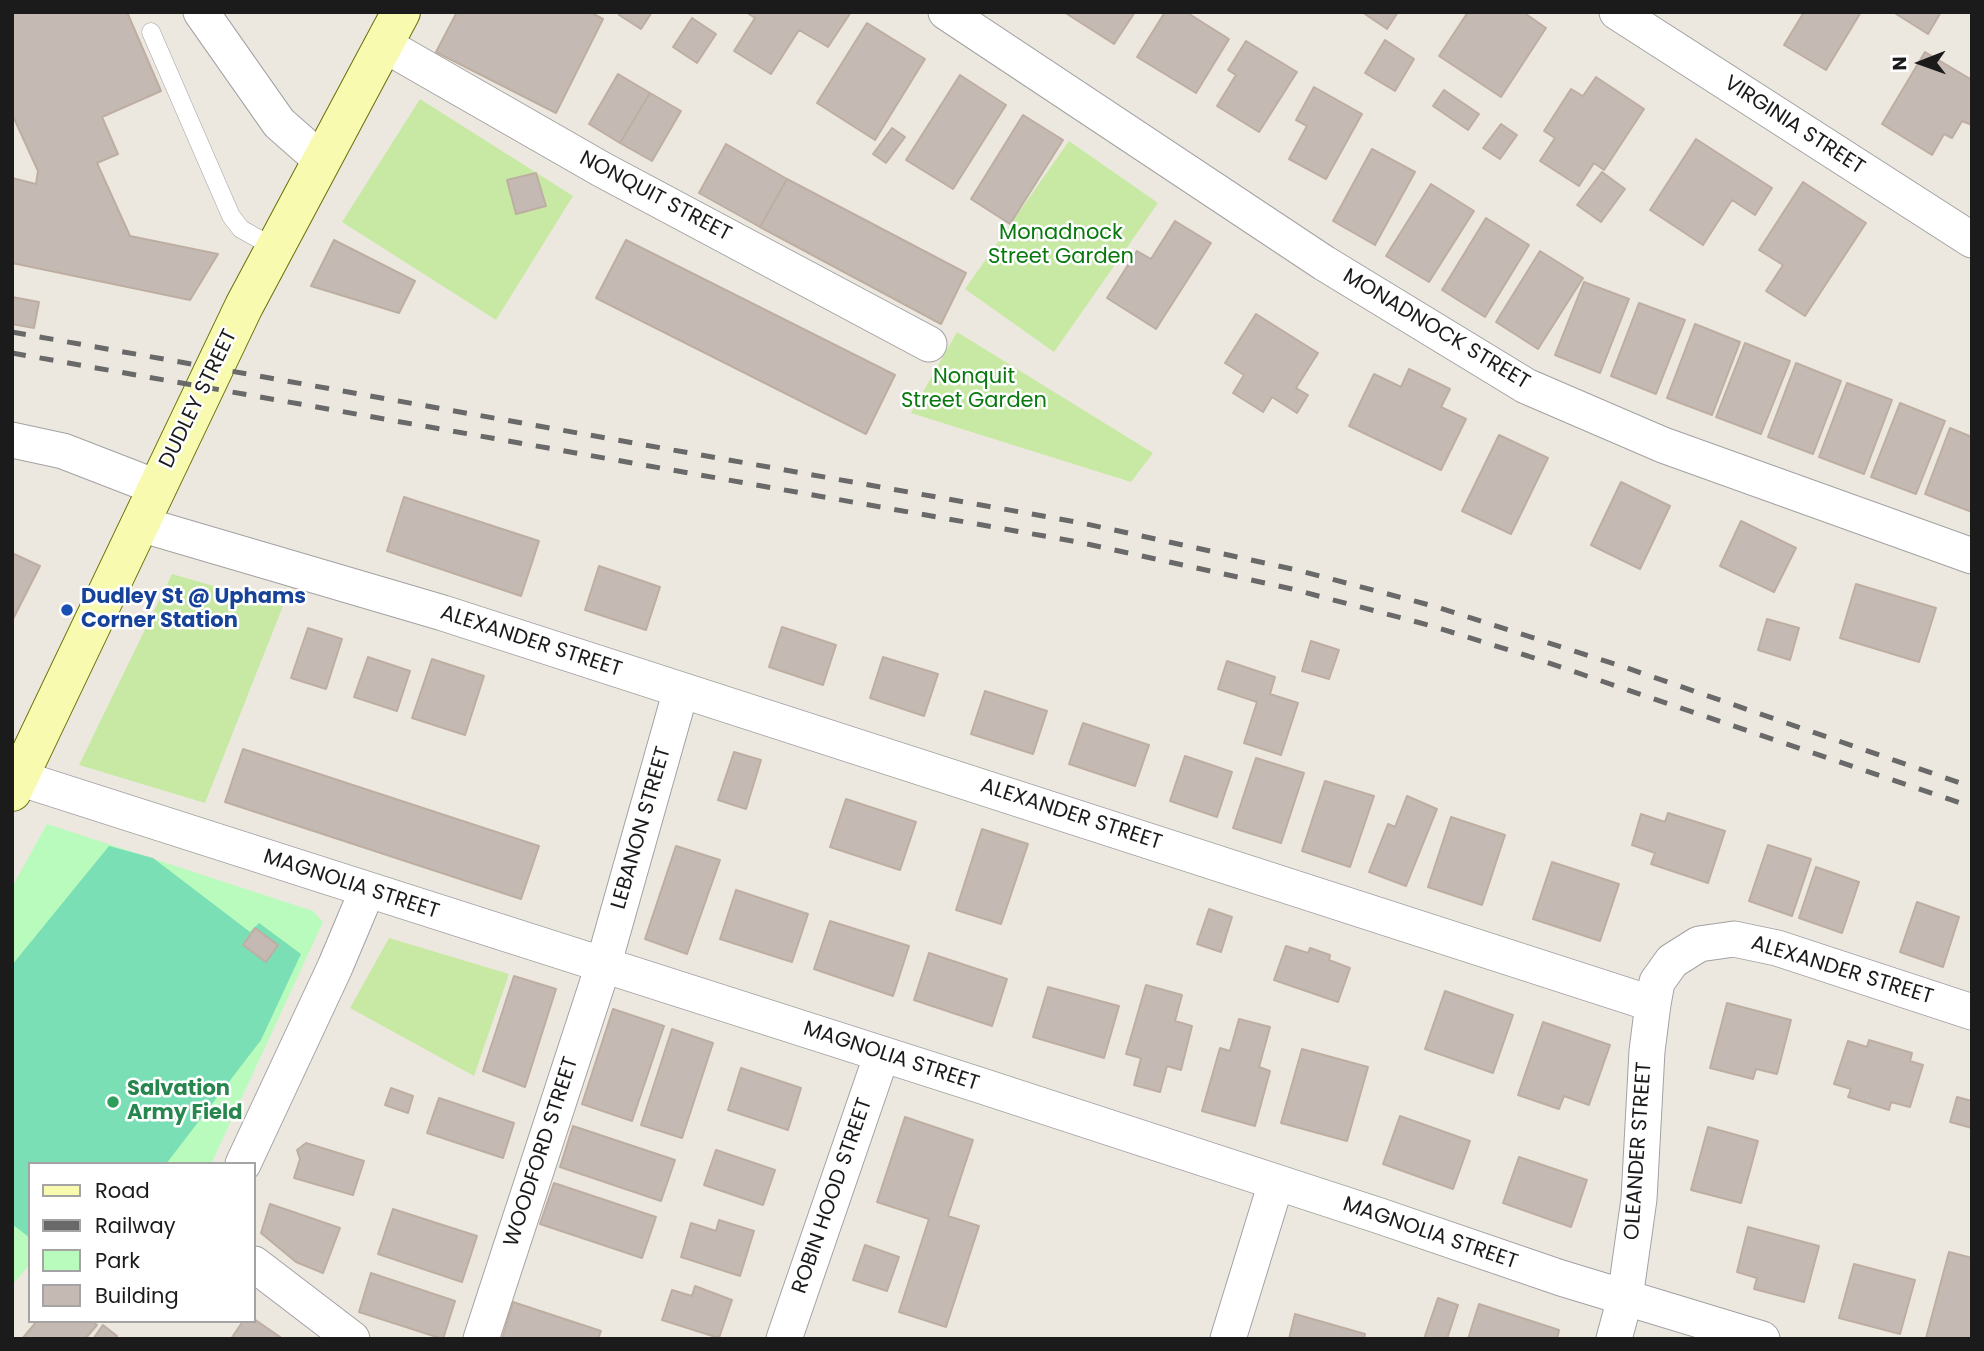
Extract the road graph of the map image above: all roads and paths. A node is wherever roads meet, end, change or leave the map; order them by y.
1 (201, 12) edge
2 (946, 12) edge
3 (1617, 12) edge
4 (392, 28) edge
5 (151, 32) dead end
6 (321, 160) junction
7 (1972, 240) edge
8 (275, 248) junction
9 (929, 344) dead end
10 (12, 440) edge
11 (156, 487) junction
12 (139, 524) junction
13 (1972, 556) edge
14 (681, 690) junction
15 (16, 785) edge
16 (367, 891) junction
17 (603, 965) junction
18 (1653, 1004) junction
19 (1972, 1012) edge
20 (881, 1054) junction
21 (244, 1162) edge
22 (1276, 1183) junction
23 (256, 1266) edge
24 (1625, 1298) junction
25 (352, 1339) edge
26 (481, 1339) edge
27 (784, 1339) edge
28 (1228, 1339) edge
29 (1614, 1339) edge
30 (1762, 1339) edge

1 - 6 street
2 - 13 street, MONADNOCK STREET
3 - 7 street, VIRGINIA STREET
4 - 6 main road, DUDLEY STREET
4 - 9 street, NONQUIT STREET
5 - 8 lane
6 - 8 main road, DUDLEY STREET
8 - 11 main road, DUDLEY STREET
10 - 11 street
11 - 12 main road, DUDLEY STREET
12 - 14 street, ALEXANDER STREET
12 - 15 main road, DUDLEY STREET
14 - 17 street, LEBANON STREET
14 - 18 street, ALEXANDER STREET
15 - 16 street, MAGNOLIA STREET
16 - 17 street, MAGNOLIA STREET
16 - 21 street
17 - 20 street, MAGNOLIA STREET
17 - 26 street, WOODFORD STREET
18 - 19 street, ALEXANDER STREET
18 - 24 street, OLEANDER STREET
20 - 22 street, MAGNOLIA STREET
20 - 27 street, ROBIN HOOD STREET
22 - 24 street, MAGNOLIA STREET
22 - 28 street
23 - 25 street
24 - 29 street, OLEANDER STREET
24 - 30 street, MAGNOLIA STREET

